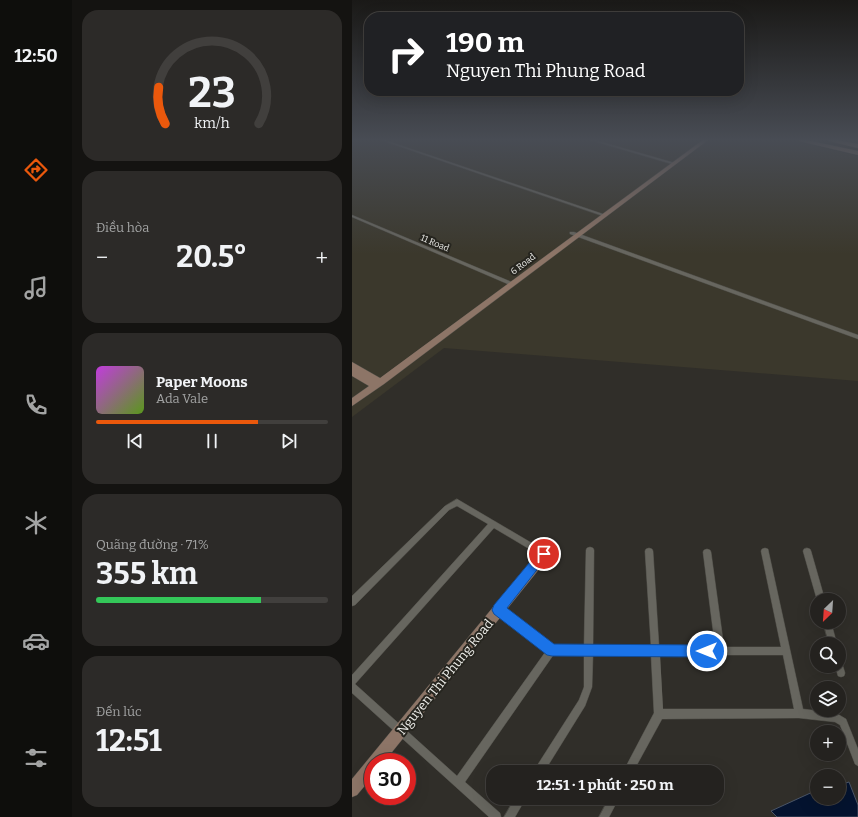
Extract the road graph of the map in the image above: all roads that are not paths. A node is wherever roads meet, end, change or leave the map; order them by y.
1 (496, 178) edge
2 (651, 178) edge
3 (602, 214) junction
4 (352, 216) edge
5 (575, 234) junction
6 (510, 283) junction
7 (858, 338) edge
8 (352, 365) edge
9 (352, 372) edge
10 (375, 382) junction
11 (352, 395) edge
12 (352, 403) edge
13 (494, 524) junction
14 (590, 550) dead end
15 (649, 551) dead end
16 (764, 551) dead end
17 (807, 551) dead end
18 (707, 552) dead end
19 (544, 554) joint
20 (819, 593) edge
21 (352, 602) edge
22 (498, 610) junction
23 (552, 650) junction
24 (588, 651) junction
25 (654, 651) junction
26 (720, 651) junction
27 (785, 651) junction
28 (352, 681) edge
29 (352, 687) edge
30 (799, 713) junction
31 (659, 714) junction
32 (400, 732) junction
33 (382, 753) edge
34 (858, 761) edge
35 (542, 765) edge
36 (632, 765) edge
37 (364, 776) edge
38 (458, 783) junction
39 (352, 790) edge
40 (517, 805) edge
41 (610, 805) edge
42 (496, 817) edge
43 (509, 817) edge
44 (604, 817) edge

1 - 3 street
2 - 3 main road, 6 Road
3 - 5 main road, 6 Road
4 - 6 street, 11 Road
5 - 6 main road, 6 Road
5 - 7 street
6 - 10 main road, 6 Road
8 - 10 main road
9 - 10 main road
10 - 11 main road, 6 Road
10 - 12 main road, 6 Road
13 - 19 street
13 - 21 street
13 - 28 street
14 - 24 street
15 - 25 street
16 - 27 street
17 - 20 street
18 - 26 street
19 - 22 main road, Nguyen Thi Phung Road
22 - 23 street
22 - 32 main road, Nguyen Thi Phung Road
23 - 24 street
23 - 38 street
24 - 25 street
24 - 35 street
25 - 26 street
25 - 31 street
26 - 27 street
27 - 30 street
29 - 32 street
30 - 31 street
30 - 34 street
31 - 36 street
32 - 33 main road, Nguyen Thi Phung Road
32 - 38 street
37 - 39 main road
38 - 42 street
40 - 43 street
41 - 44 street

